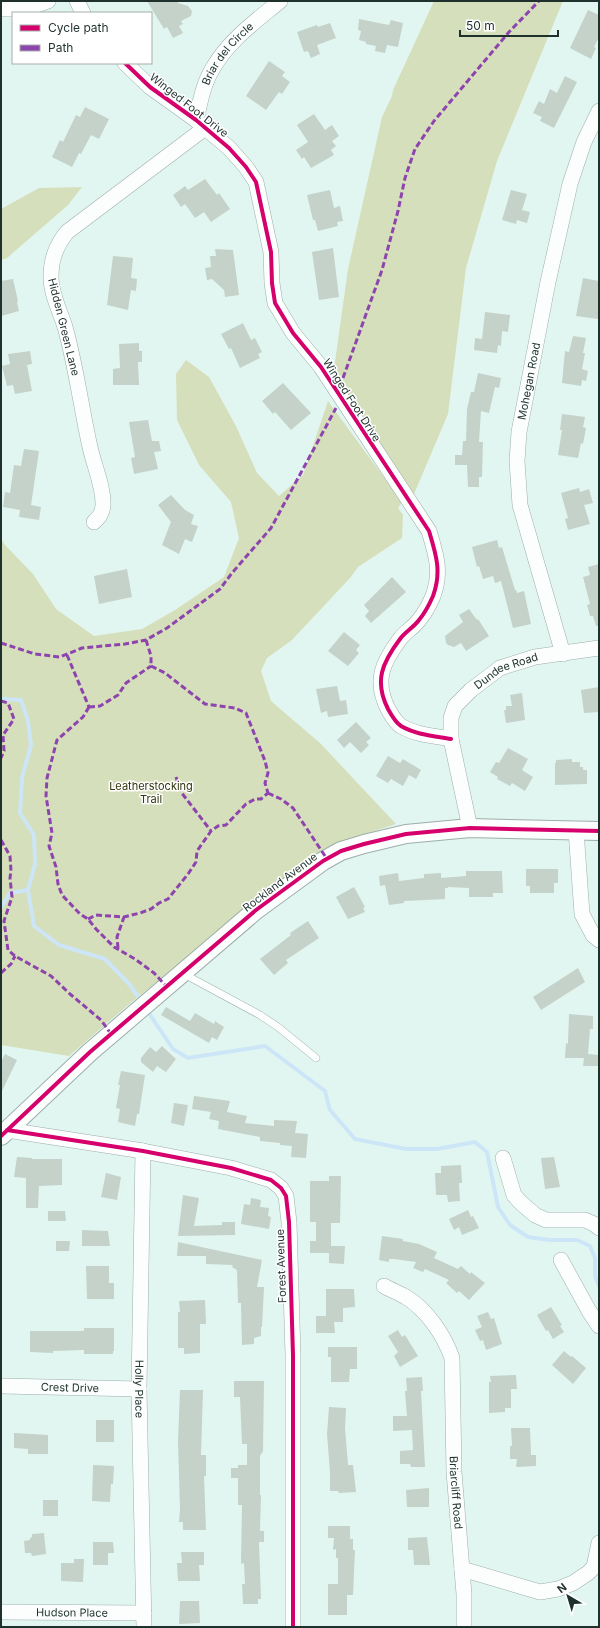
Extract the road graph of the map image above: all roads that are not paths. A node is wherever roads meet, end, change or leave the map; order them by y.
1 (48, 1) edge
2 (76, 1) edge
3 (280, 1) edge
4 (1, 9) edge
5 (82, 12) edge
6 (126, 64) edge
7 (599, 111) edge
8 (200, 124) junction
9 (94, 522) dead end
10 (599, 648) edge
11 (562, 654) junction
12 (452, 739) junction
13 (470, 828) junction
14 (576, 830) junction
15 (599, 831) edge
16 (599, 940) edge
17 (182, 973) junction
18 (316, 1058) dead end
19 (4, 1133) edge
20 (143, 1151) junction
21 (504, 1158) dead end
22 (599, 1228) edge
23 (561, 1260) dead end
24 (384, 1286) dead end
25 (599, 1326) edge
26 (1, 1386) edge
27 (139, 1389) junction
28 (599, 1543) edge
29 (462, 1569) junction
30 (1, 1612) edge
31 (144, 1620) edge
32 (293, 1627) edge
33 (464, 1627) edge

1 - 4 street
2 - 5 street
3 - 8 street, Briar del Circle
6 - 8 street, Winged Foot Drive
7 - 11 street, Mohegan Road
8 - 9 street, Hidden Green Lane
8 - 12 street, Winged Foot Drive
10 - 11 street, Dundee Road
11 - 12 street, Dundee Road
12 - 13 street
13 - 14 street, Rockland Avenue
13 - 17 street, Rockland Avenue
14 - 15 street, Rockland Avenue
14 - 16 street
17 - 18 lane
17 - 19 street, Rockland Avenue
19 - 20 street, Forest Avenue
20 - 27 street, Holly Place
20 - 32 street, Forest Avenue
21 - 22 street
23 - 25 street
24 - 29 street, Briarcliff Road
26 - 27 street, Crest Drive
27 - 31 street, Holly Place
28 - 29 street
29 - 33 street, Briarcliff Road
30 - 31 street, Hudson Place

